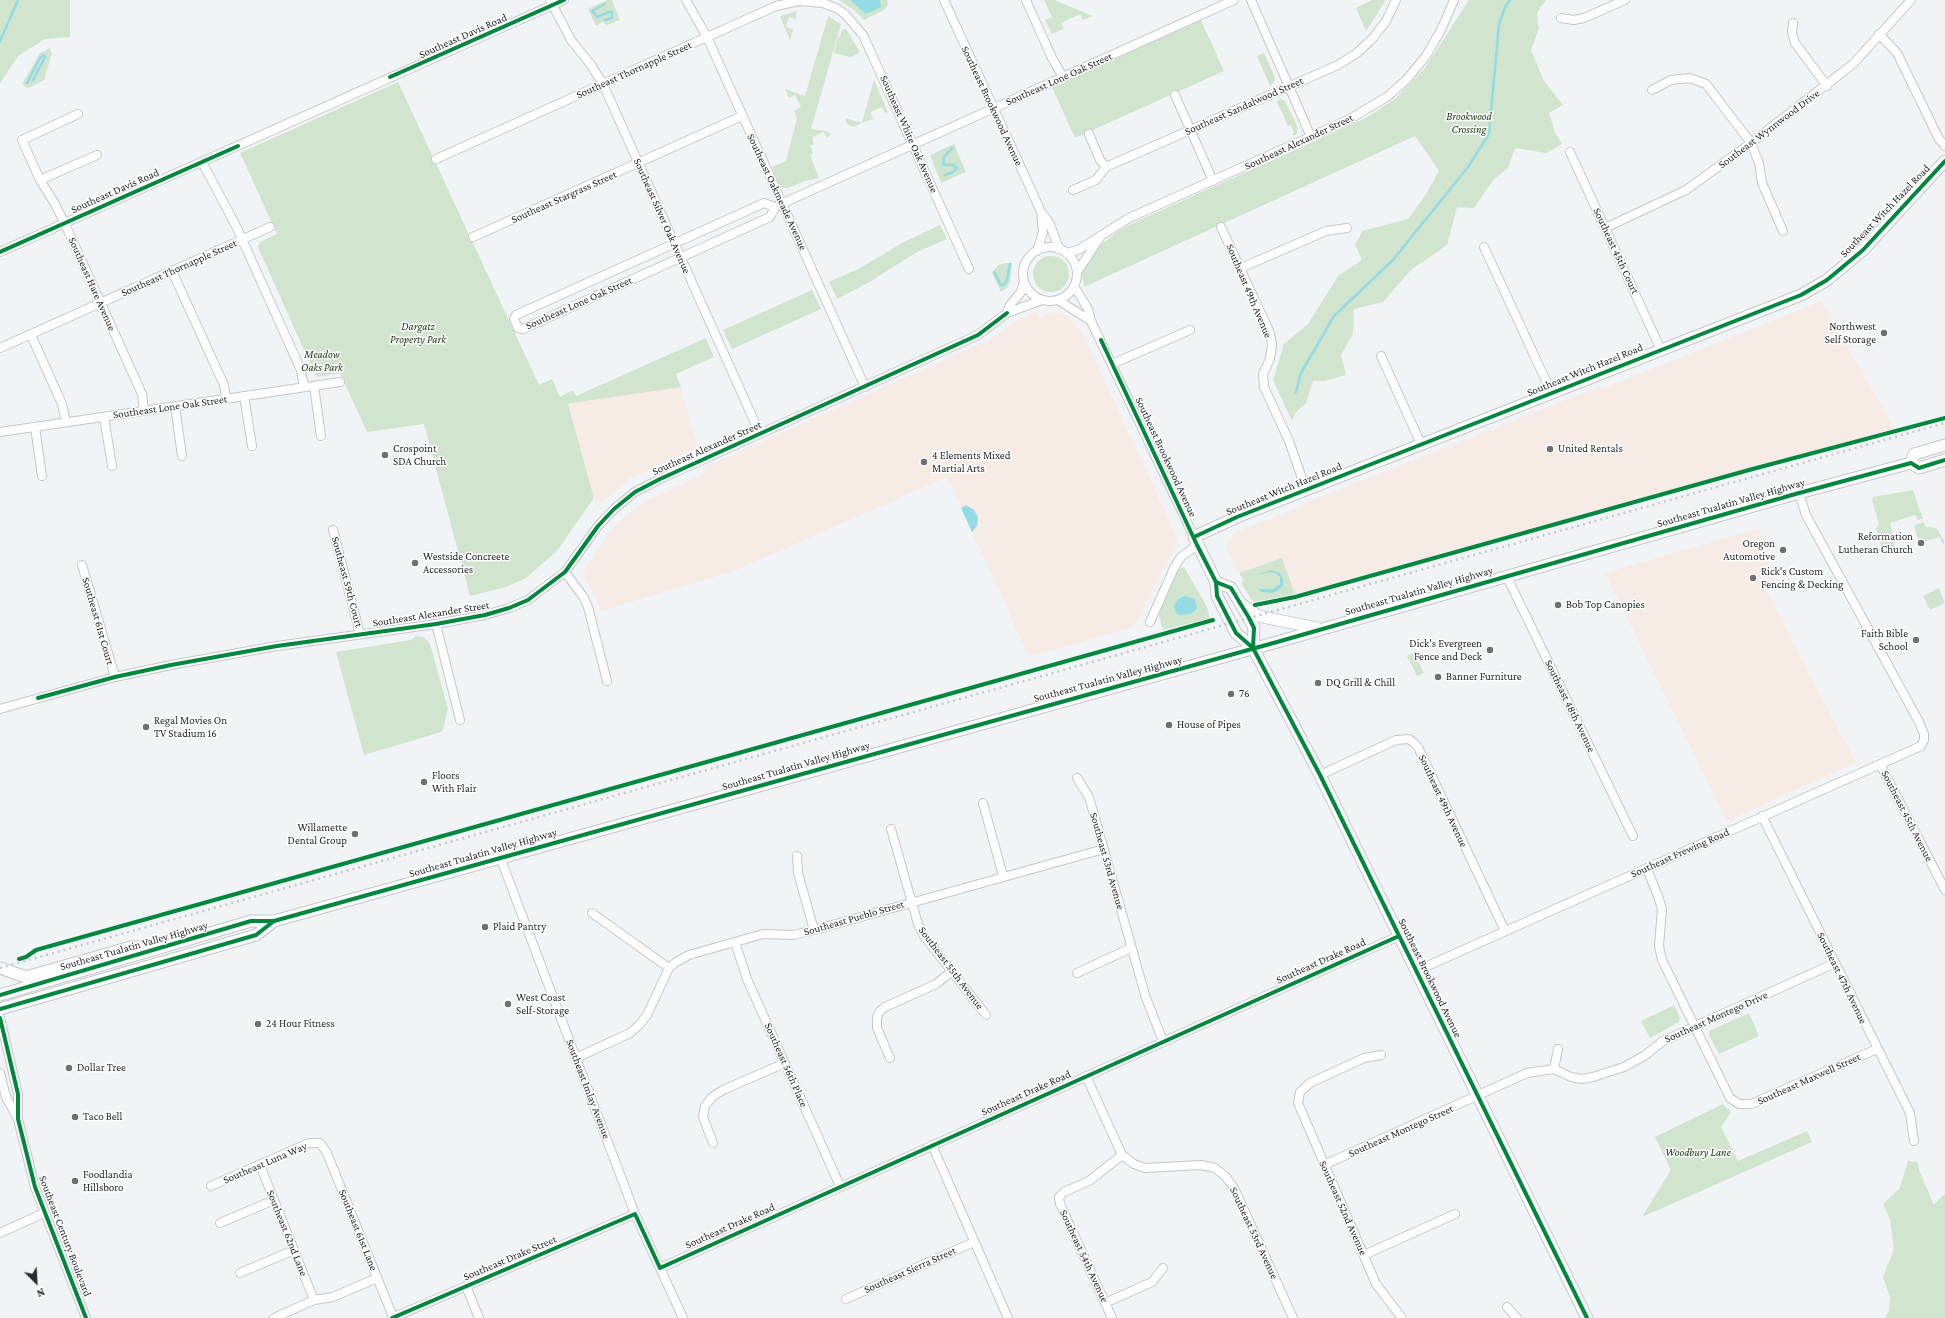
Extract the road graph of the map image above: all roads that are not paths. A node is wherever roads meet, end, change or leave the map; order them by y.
1 (564, 0) edge
2 (686, 0) edge
3 (944, 0) edge
4 (1026, 0) edge
5 (1234, 0) edge
6 (1396, 0) edge
7 (1454, 0) edge
8 (1625, 0) edge
9 (1911, 0) edge
10 (1252, 1) edge
11 (551, 3) edge
12 (836, 8) joint
13 (1561, 18) dead end
14 (1793, 23) dead end
15 (1879, 34) junction
16 (707, 38) junction
17 (1063, 76) junction
18 (603, 84) junction
19 (1288, 86) junction
20 (1827, 86) junction
21 (1652, 90) dead end
22 (1175, 95) dead end
23 (993, 109) junction
24 (78, 114) dead end
25 (742, 116) junction
26 (1190, 130) junction
27 (1089, 134) dead end
28 (1311, 138) junction
29 (1751, 143) junction
30 (914, 145) junction
31 (1945, 146) edge
32 (1570, 152) dead end
33 (97, 155) dead end
34 (436, 159) dead end
35 (1945, 161) edge
36 (202, 162) junction
37 (638, 163) junction
38 (1106, 167) junction
39 (40, 180) junction
40 (1213, 181) junction
41 (1074, 190) dead end
42 (778, 206) junction
43 (1041, 212) junction
44 (65, 224) junction
45 (270, 227) dead end
46 (1221, 227) dead end
47 (1347, 228) dead end
48 (1605, 228) junction
49 (1783, 231) dead end
50 (1101, 236) junction
51 (473, 238) dead end
52 (242, 240) junction
53 (674, 244) junction
54 (1484, 247) dead end
55 (1059, 249) junction
56 (1037, 250) junction
57 (0, 252) edge
58 (1066, 253) junction
59 (680, 257) junction
60 (1241, 268) junction
61 (969, 269) dead end
62 (172, 271) junction
63 (1077, 272) junction
64 (1024, 282) junction
65 (1074, 286) junction
66 (1042, 300) junction
67 (1058, 300) junction
68 (100, 304) junction
69 (1007, 313) junction
70 (1091, 321) junction
71 (1190, 330) dead end
72 (30, 335) junction
73 (0, 348) edge
74 (1662, 350) junction
75 (1380, 356) dead end
76 (1112, 364) junction
77 (340, 382) dead end
78 (314, 386) junction
79 (304, 387) junction
80 (865, 387) junction
81 (1552, 394) junction
82 (244, 396) junction
83 (226, 398) junction
84 (175, 406) junction
85 (144, 411) junction
86 (104, 417) junction
87 (66, 422) junction
88 (35, 427) junction
89 (0, 432) edge
90 (760, 434) junction
91 (321, 436) dead end
92 (1421, 444) junction
93 (1945, 445) edge
94 (252, 446) dead end
95 (182, 456) dead end
96 (1945, 460) edge
97 (1911, 463) junction
98 (112, 466) dead end
99 (42, 476) dead end
100 (1306, 490) junction
101 (1799, 493) junction
102 (333, 530) dead end
103 (1195, 541) junction
104 (82, 565) dead end
105 (565, 572) junction
106 (1506, 576) junction
107 (1216, 582) junction
108 (1240, 602) junction
109 (1150, 622) dead end
110 (436, 624) junction
111 (1319, 629) junction
112 (360, 634) junction
113 (1253, 648) junction
114 (115, 677) junction
115 (607, 681) dead end
116 (0, 709) edge
117 (460, 720) dead end
118 (1880, 764) junction
119 (1320, 775) junction
120 (1078, 778) dead end
121 (983, 803) dead end
122 (1762, 816) junction
123 (891, 829) dead end
124 (1633, 836) dead end
125 (1104, 849) junction
126 (797, 856) dead end
127 (500, 857) junction
128 (1647, 869) junction
129 (1003, 876) junction
130 (1945, 890) edge
131 (910, 902) junction
132 (592, 913) dead end
133 (274, 921) junction
134 (814, 930) junction
135 (1505, 931) junction
136 (1399, 936) junction
137 (735, 942) junction
138 (164, 946) junction
139 (1131, 948) junction
140 (1835, 963) junction
141 (0, 968) edge
142 (669, 968) junction
143 (952, 971) junction
144 (1416, 971) junction
145 (1077, 973) dead end
146 (0, 995) edge
147 (0, 1009) edge
148 (986, 1015) dead end
149 (0, 1018) edge
150 (1694, 1027) junction
151 (1164, 1041) junction
152 (1877, 1048) junction
153 (1558, 1049) dead end
154 (1381, 1055) dead end
155 (576, 1058) junction
156 (890, 1058) dead end
157 (786, 1062) junction
158 (1554, 1069) junction
159 (0, 1073) edge
160 (1086, 1076) junction
161 (1478, 1097) junction
162 (18, 1119) junction
163 (1914, 1141) dead end
164 (713, 1143) dead end
165 (320, 1144) joint
166 (932, 1145) junction
167 (1122, 1156) junction
168 (260, 1165) junction
169 (1324, 1166) junction
170 (211, 1186) dead end
171 (840, 1186) junction
172 (274, 1200) junction
173 (44, 1213) junction
174 (636, 1214) junction
175 (1456, 1214) dead end
176 (220, 1224) dead end
177 (0, 1233) edge
178 (974, 1242) junction
179 (294, 1250) junction
180 (1364, 1255) junction
181 (660, 1268) junction
182 (1163, 1268) dead end
183 (240, 1273) dead end
184 (378, 1278) junction
185 (466, 1286) junction
186 (846, 1299) dead end
187 (314, 1300) junction
188 (1105, 1303) junction
189 (1507, 1307) dead end
190 (86, 1318) edge
191 (274, 1318) edge
192 (393, 1318) edge
193 (479, 1318) edge
194 (683, 1318) edge
195 (1008, 1318) edge
196 (1112, 1318) edge
197 (1293, 1318) edge
198 (1402, 1318) edge
199 (1517, 1318) edge
200 (1587, 1318) edge

1 - 11 street, Southeast Davis Road
2 - 16 street, Southeast Oakmeade Avenue
3 - 23 street, Southeast Brookwood Avenue
4 - 17 street
5 - 17 street, Southeast Lone Oak Street
6 - 19 street, Southeast Sandalwood Street
7 - 28 street, Southeast Alexander Street
8 - 13 street
9 - 15 street, Southeast Wynnwood Drive
10 - 19 street
11 - 18 street, Southeast Silver Oak Avenue
11 - 36 street, Southeast Davis Road
12 - 16 street, Southeast Thornapple Street
12 - 30 street, Southeast White Oak Avenue
14 - 20 street
15 - 20 street, Southeast Wynnwood Drive
15 - 31 street
16 - 18 street, Southeast Thornapple Street
16 - 25 street, Southeast Oakmeade Avenue
17 - 23 street, Southeast Lone Oak Street
18 - 34 street, Southeast Thornapple Street
18 - 37 street, Southeast Silver Oak Avenue
19 - 26 street, Southeast Sandalwood Street
19 - 28 street
20 - 29 street, Southeast Wynnwood Drive
21 - 29 street
22 - 26 street
23 - 30 street, Southeast Lone Oak Street
23 - 43 street, Southeast Brookwood Avenue
24 - 39 street, Southeast Hare Avenue
25 - 37 street, Southeast Stargrass Street
25 - 42 street, Southeast Oakmeade Avenue
26 - 38 street, Southeast Sandalwood Street
26 - 40 street
27 - 38 street
28 - 40 street, Southeast Alexander Street
29 - 48 street, Southeast Wynnwood Drive
29 - 49 street
30 - 42 street, Southeast Lone Oak Street
30 - 61 street, Southeast White Oak Avenue
32 - 48 street, Southeast 45th Court
33 - 39 street
35 - 74 main road, Southeast Witch Hazel Road
36 - 44 street, Southeast Davis Road
36 - 52 street
37 - 51 street, Southeast Stargrass Street
37 - 53 street, Southeast Silver Oak Avenue
38 - 41 street, Southeast Sandalwood Street
39 - 44 street, Southeast Hare Avenue
40 - 50 street, Southeast Alexander Street
42 - 53 street, Southeast Lone Oak Street
42 - 59 street, Southeast Lone Oak Street
42 - 80 street, Southeast Oakmeade Avenue
43 - 55 street, Southeast Brookwood Avenue
43 - 56 street, Southeast Brookwood Avenue
44 - 57 street, Southeast Davis Road
44 - 68 street, Southeast Hare Avenue
45 - 52 street, Southeast Thornapple Street
46 - 60 street, Southeast 49th Avenue
47 - 60 street
48 - 74 street, Southeast 45th Court
50 - 58 street, Southeast Alexander Street
50 - 63 street, Southeast Alexander Street
52 - 62 street, Southeast Thornapple Street
52 - 79 street
53 - 59 street, Southeast Silver Oak Avenue
53 - 59 street, Southeast Lone Oak Street
54 - 81 street
55 - 56 street
55 - 58 street
56 - 64 street
58 - 63 street
59 - 90 street, Southeast Silver Oak Avenue
60 - 100 street, Southeast 49th Avenue
62 - 68 street, Southeast Thornapple Street
62 - 83 street
63 - 65 street
64 - 66 street
64 - 69 street, Southeast Alexander Street
65 - 67 street
65 - 70 street, Southeast Brookwood Avenue
66 - 67 street
66 - 69 street, Southeast Alexander Street
67 - 70 street
68 - 72 street, Southeast Thornapple Street
68 - 85 street, Southeast Hare Avenue
69 - 80 street, Southeast Alexander Street
70 - 76 street, Southeast Brookwood Avenue
71 - 76 street
72 - 73 street, Southeast Thornapple Street
72 - 87 street
74 - 81 main road, Southeast Witch Hazel Road
75 - 92 street
76 - 103 street, Southeast Brookwood Avenue
77 - 78 street, Southeast Lone Oak Street
78 - 79 street, Southeast Lone Oak Street
78 - 91 street
79 - 82 street, Southeast Lone Oak Street
80 - 90 street, Southeast Alexander Street
81 - 92 main road, Southeast Witch Hazel Road
82 - 83 street, Southeast Lone Oak Street
82 - 94 street
83 - 84 street, Southeast Lone Oak Street
84 - 85 street, Southeast Lone Oak Street
84 - 95 street
85 - 86 street, Southeast Lone Oak Street
86 - 87 street, Southeast Lone Oak Street
86 - 98 street
87 - 88 street, Southeast Lone Oak Street
88 - 89 street, Southeast Lone Oak Street
88 - 99 street
90 - 105 street, Southeast Alexander Street
92 - 100 main road, Southeast Witch Hazel Road
93 - 97 main road, Southeast Tualatin Valley Highway
96 - 97 main road, Southeast Tualatin Valley Highway
97 - 101 main road, Southeast Tualatin Valley Highway
100 - 103 main road, Southeast Witch Hazel Road
101 - 106 main road, Southeast Tualatin Valley Highway
101 - 118 street, Southeast Frewing Road
102 - 112 street, Southeast 59th Court
103 - 107 main road, Southeast Brookwood Avenue
103 - 109 street, Southeast Witch Hazel Road
104 - 114 street, Southeast 61st Court
105 - 110 street, Southeast Alexander Street
105 - 115 street
106 - 111 main road, Southeast Tualatin Valley Highway
106 - 124 street, Southeast 48th Avenue
107 - 108 main road
107 - 113 main road, Southeast Brookwood Avenue
108 - 111 main road
108 - 113 main road
110 - 112 street, Southeast Alexander Street
110 - 117 street
111 - 113 main road, Southeast Tualatin Valley Highway
112 - 114 street, Southeast Alexander Street
113 - 119 main road, Southeast Brookwood Avenue
113 - 127 main road, Southeast Tualatin Valley Highway
114 - 116 street, Southeast Alexander Street
118 - 122 street, Southeast Frewing Road
118 - 130 street, Southeast 45th Avenue
119 - 135 street, Southeast 49th Avenue
119 - 136 main road, Southeast Brookwood Avenue
120 - 125 street, Southeast 53rd Avenue
121 - 129 street
122 - 128 street, Southeast Frewing Road
122 - 140 street, Southeast 47th Avenue
123 - 131 street, Southeast 55th Avenue
125 - 129 street, Southeast Pueblo Street
125 - 139 street, Southeast 53rd Avenue
126 - 134 street
127 - 133 main road, Southeast Tualatin Valley Highway
127 - 155 street, Southeast Imlay Avenue
128 - 135 street, Southeast Frewing Road
128 - 150 street
129 - 131 street, Southeast Pueblo Street
131 - 134 street, Southeast Pueblo Street
131 - 143 street, Southeast 55th Avenue
132 - 142 street
133 - 138 main road, Southeast Tualatin Valley Highway
133 - 147 main road, Southeast Tualatin Valley Highway
134 - 137 street, Southeast Pueblo Street
135 - 144 street, Southeast Frewing Road
136 - 144 main road, Southeast Brookwood Avenue
136 - 151 street, Southeast Drake Road
137 - 142 street, Southeast Pueblo Street
137 - 157 street, Southeast 56th Place
138 - 141 main road
138 - 146 main road, Southeast Tualatin Valley Highway
139 - 145 street
139 - 151 street, Southeast 53rd Avenue
140 - 150 street, Southeast Montego Drive
140 - 152 street, Southeast 47th Avenue
142 - 155 street
143 - 148 street, Southeast 55th Avenue
143 - 156 street
144 - 161 main road, Southeast Brookwood Avenue
149 - 162 street, Southeast Century Boulevard
150 - 152 street, Southeast Maxwell Street
150 - 158 street, Southeast Montego Drive
151 - 160 street, Southeast Drake Road
152 - 163 street, Southeast 47th Avenue
153 - 158 street
154 - 169 street, Southeast 52nd Avenue
155 - 174 street, Southeast Imlay Avenue
157 - 164 street
157 - 171 street, Southeast 56th Place
158 - 161 street
159 - 162 street, Southeast Century Boulevard
160 - 166 street, Southeast Drake Road
160 - 167 street
161 - 169 street, Southeast Montego Street
161 - 200 main road, Southeast Brookwood Avenue
162 - 173 street, Southeast Century Boulevard
165 - 168 street, Southeast Luna Way
165 - 184 street, Southeast 61st Lane
166 - 171 street, Southeast Drake Road
166 - 178 street
167 - 188 street, Southeast 54th Avenue
167 - 197 street, Southeast 53rd Avenue
168 - 170 street, Southeast Luna Way
168 - 172 street, Southeast 62nd Lane
169 - 180 street, Southeast 52nd Avenue
171 - 181 street, Southeast Drake Road
172 - 176 street
172 - 179 street, Southeast 62nd Lane
173 - 177 street
173 - 190 street, Southeast Century Boulevard
174 - 181 street, Southeast Imlay Avenue
174 - 185 street, Southeast Drake Street
175 - 180 street
178 - 186 street, Southeast Sierra Street
178 - 195 street
179 - 183 street
179 - 187 street, Southeast 62nd Lane
180 - 198 street, Southeast 52nd Avenue
181 - 194 street, Southeast Imlay Avenue
182 - 188 street
184 - 187 street
184 - 192 street, Southeast 61st Lane
185 - 192 street, Southeast Drake Street
185 - 193 street
187 - 191 street
188 - 196 street, Southeast 54th Avenue
189 - 199 street

